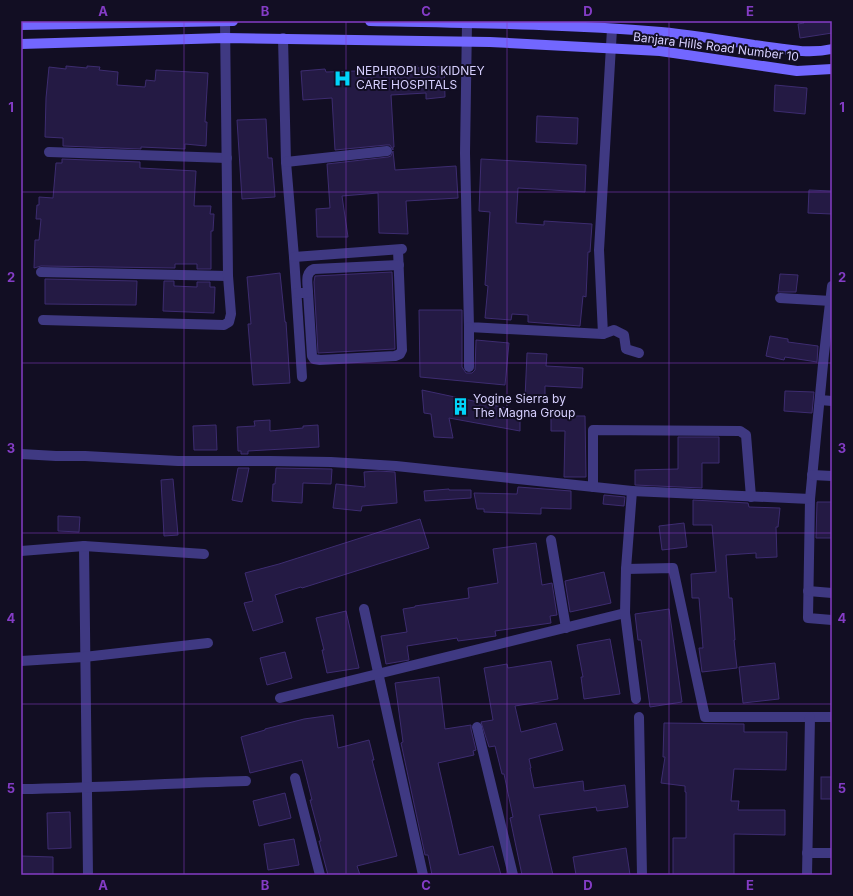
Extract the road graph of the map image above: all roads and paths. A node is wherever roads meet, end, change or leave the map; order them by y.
1 (225, 21) edge
2 (233, 21) edge
3 (370, 21) edge
4 (467, 23) junction
5 (23, 24) edge
6 (612, 29) junction
7 (225, 38) junction
8 (283, 38) junction
9 (467, 41) junction
10 (21, 44) edge
11 (611, 49) junction
12 (832, 49) edge
13 (832, 69) edge
14 (387, 151) dead end
15 (49, 152) dead end
16 (227, 158) junction
17 (286, 162) junction
18 (294, 257) junction
19 (399, 265) junction
20 (41, 272) dead end
21 (228, 276) junction
22 (832, 286) edge
23 (297, 293) junction
24 (308, 293) junction
25 (780, 298) dead end
26 (831, 301) junction
27 (43, 320) dead end
28 (469, 327) junction
29 (603, 334) junction
30 (639, 353) dead end
31 (828, 354) edge
32 (469, 367) dead end
33 (302, 377) dead end
34 (820, 400) junction
35 (832, 401) edge
36 (21, 454) edge
37 (812, 475) junction
38 (832, 476) edge
39 (593, 487) junction
40 (632, 491) junction
41 (751, 497) junction
42 (810, 499) junction
43 (551, 540) dead end
44 (84, 546) junction
45 (21, 551) edge
46 (204, 554) dead end
47 (626, 569) junction
48 (808, 591) junction
49 (832, 593) edge
50 (364, 609) dead end
51 (625, 613) junction
52 (832, 620) edge
53 (566, 628) junction
54 (208, 643) dead end
55 (84, 657) junction
56 (21, 661) edge
57 (378, 674) junction
58 (280, 698) dead end
59 (636, 699) dead end
60 (639, 717) dead end
61 (810, 717) junction
62 (832, 717) edge
63 (477, 727) dead end
64 (295, 778) dead end
65 (246, 782) dead end
66 (87, 788) junction
67 (21, 789) edge
68 (807, 853) junction
69 (832, 853) edge
70 (88, 875) edge
71 (320, 875) edge
72 (423, 875) edge
73 (513, 875) edge
74 (642, 875) edge
75 (807, 875) edge

1 - 2 main road
1 - 5 main road
1 - 7 street
3 - 4 main road, Banjara Hills Road Number 10
4 - 6 main road, Banjara Hills Road Number 10
4 - 9 street
6 - 11 street
6 - 12 main road, Banjara Hills Road Number 10
7 - 8 main road, Banjara Hills Road Number 10
7 - 10 main road, Banjara Hills Road Number 10
7 - 16 street
8 - 9 main road, Banjara Hills Road Number 10
8 - 17 street
9 - 11 main road, Banjara Hills Road Number 10
9 - 28 street
11 - 13 main road, Banjara Hills Road Number 10
11 - 29 street
14 - 17 street
15 - 16 street
16 - 21 street
17 - 18 street
18 - 19 street
18 - 23 street
19 - 24 street
19 - 24 street
20 - 21 street
21 - 27 street
22 - 26 street
23 - 24 street
23 - 33 street
25 - 26 street
26 - 31 street
28 - 29 street
28 - 32 street
29 - 30 street
31 - 34 street
34 - 35 street
34 - 37 street
36 - 39 street
37 - 38 street
37 - 42 street
39 - 40 street
39 - 41 street
40 - 41 street
40 - 47 street
41 - 42 street
42 - 48 street
43 - 53 street
44 - 45 street
44 - 46 street
44 - 55 street
47 - 51 street
47 - 61 street
48 - 49 street
48 - 52 street
50 - 57 street
51 - 53 street
51 - 59 street
53 - 57 street
54 - 55 street
55 - 56 street
55 - 66 street
57 - 58 street
57 - 72 street
60 - 74 street
61 - 62 street
61 - 68 street
63 - 73 street
64 - 71 street
65 - 66 street
66 - 67 street
66 - 70 street
68 - 69 street
68 - 75 street

